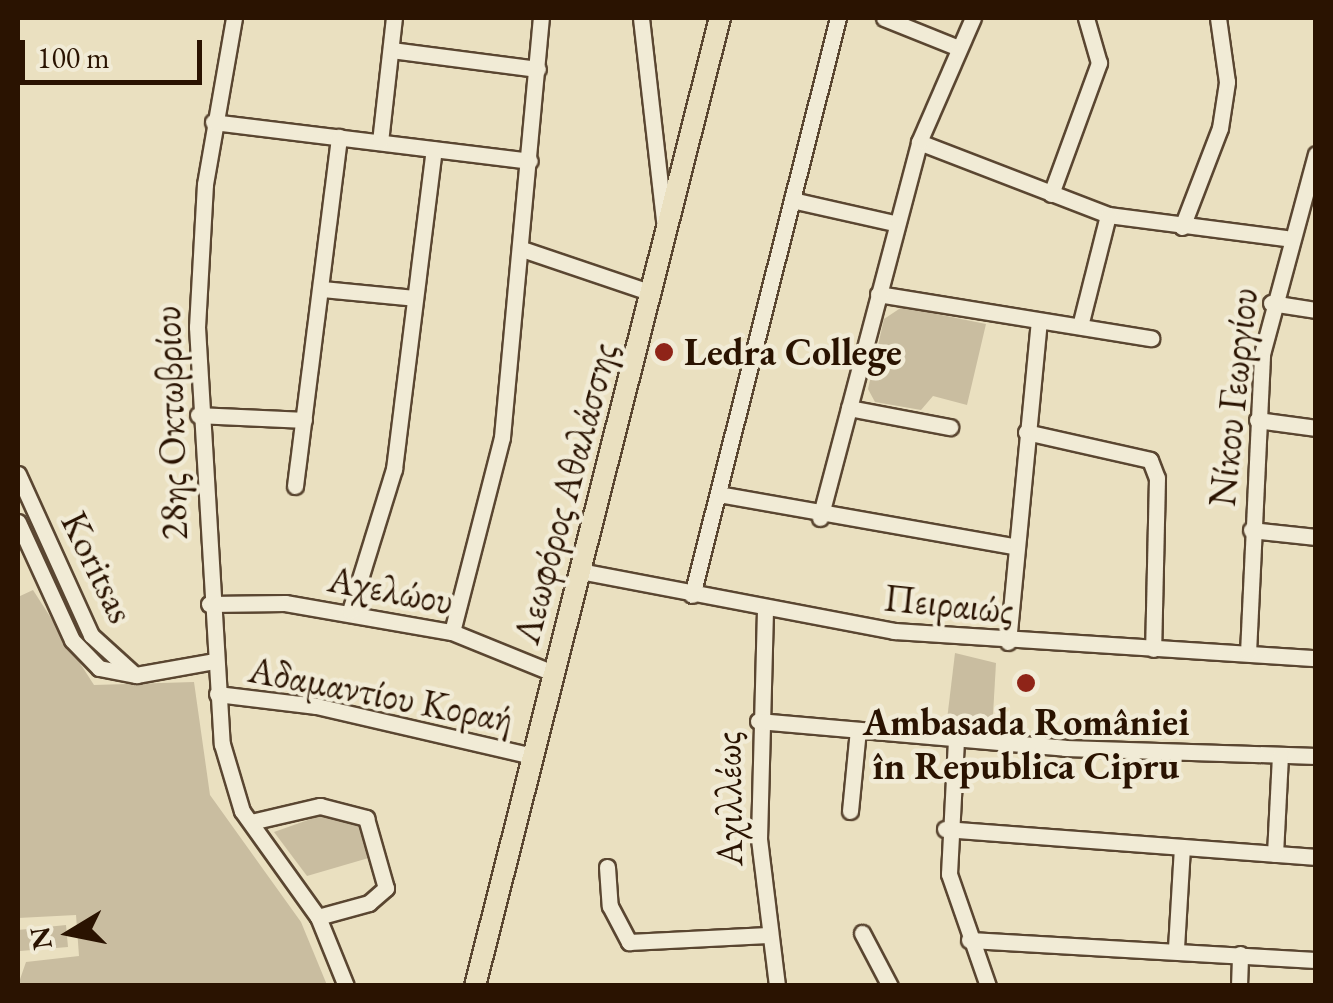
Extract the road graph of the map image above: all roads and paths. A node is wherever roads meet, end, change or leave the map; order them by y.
1 (234, 18) edge
2 (394, 18) edge
3 (541, 18) edge
4 (641, 18) edge
5 (720, 18) edge
6 (838, 18) edge
7 (884, 18) edge
8 (972, 18) edge
9 (1086, 18) edge
10 (1218, 18) edge
11 (956, 47) junction
12 (392, 50) junction
13 (538, 69) junction
14 (214, 122) junction
15 (338, 137) junction
16 (380, 142) junction
17 (918, 142) junction
18 (434, 149) junction
19 (1316, 154) edge
20 (530, 161) junction
21 (1310, 191) edge
22 (1051, 194) junction
23 (792, 200) junction
24 (1108, 215) junction
25 (894, 223) junction
26 (1182, 227) junction
27 (666, 236) junction
28 (1286, 238) junction
29 (525, 250) junction
30 (322, 289) junction
31 (652, 293) junction
32 (878, 294) junction
33 (415, 298) junction
34 (1271, 303) junction
35 (1316, 310) edge
36 (1039, 321) junction
37 (1080, 326) junction
38 (1151, 338) dead end
39 (849, 408) junction
40 (198, 416) junction
41 (304, 420) junction
42 (1257, 420) junction
43 (950, 427) dead end
44 (1316, 428) edge
45 (1026, 432) junction
46 (18, 474) edge
47 (294, 486) dead end
48 (718, 494) junction
49 (820, 518) junction
50 (18, 522) edge
51 (1251, 530) junction
52 (1316, 537) edge
53 (1014, 546) junction
54 (580, 571) junction
55 (692, 595) junction
56 (209, 604) junction
57 (765, 610) junction
58 (350, 611) junction
59 (452, 632) junction
60 (1008, 642) junction
61 (1153, 649) junction
62 (1248, 653) junction
63 (1316, 658) edge
64 (214, 661) junction
65 (553, 673) junction
66 (136, 675) junction
67 (217, 694) junction
68 (758, 721) junction
69 (858, 730) junction
70 (956, 740) junction
71 (1280, 755) junction
72 (532, 756) junction
73 (1316, 756) edge
74 (850, 811) dead end
75 (250, 822) junction
76 (945, 829) junction
77 (1182, 848) junction
78 (1274, 854) junction
79 (1316, 856) edge
80 (607, 866) dead end
81 (318, 917) junction
82 (862, 933) dead end
83 (768, 935) junction
84 (970, 940) junction
85 (1176, 948) junction
86 (1240, 954) junction
87 (1316, 960) edge
88 (346, 986) edge
89 (475, 986) edge
90 (777, 986) edge
91 (890, 986) edge
92 (988, 986) edge
93 (1239, 986) edge

1 - 14 street, 28ης Οκτωβρίου
2 - 12 street
3 - 13 street
4 - 27 street
5 - 27 main road, Λεωφόρος Αθαλάσσης
6 - 23 street
7 - 11 street
8 - 11 street
9 - 22 street
10 - 26 street
11 - 17 street
12 - 13 street
12 - 16 street
13 - 20 street
14 - 15 street
14 - 40 street, 28ης Οκτωβρίου
15 - 16 street
15 - 30 street
16 - 18 street
17 - 22 street
17 - 25 street
18 - 20 street
18 - 33 street
19 - 21 street, Νίκου Γεωργίου
20 - 29 street
21 - 28 street, Νίκου Γεωργίου
22 - 24 street
23 - 25 street
23 - 48 street
24 - 26 street
24 - 37 street
25 - 32 street
26 - 28 street
27 - 31 main road, Λεωφόρος Αθαλάσσης
28 - 34 street, Νίκου Γεωργίου
29 - 31 street
29 - 59 street
30 - 33 street
30 - 41 street
31 - 54 main road, Λεωφόρος Αθαλάσσης
32 - 36 street
32 - 39 street
33 - 58 street
34 - 35 street
34 - 42 street, Νίκου Γεωργίου
36 - 37 street
36 - 45 street
37 - 38 street
39 - 43 street
39 - 49 street
40 - 41 street
40 - 56 street, 28ης Οκτωβρίου
41 - 47 street
42 - 44 street
42 - 51 street, Νίκου Γεωργίου
45 - 53 street
45 - 61 street
46 - 66 street, Koritsas
48 - 49 street
48 - 55 street
49 - 53 street
50 - 66 street, Koritsas
51 - 52 street
51 - 62 street, Νίκου Γεωργίου
53 - 60 street
54 - 55 street, Πειραιώς
54 - 65 main road, Λεωφόρος Αθαλάσσης
55 - 57 street, Πειραιώς
56 - 58 street, Αχελώου
56 - 64 street, 28ης Οκτωβρίου
57 - 60 street, Πειραιώς
57 - 68 street, Αχιλλέως
58 - 59 street, Αχελώου
59 - 65 street, Αχελώου
60 - 61 street, Πειραιώς
61 - 62 street, Πειραιώς
62 - 63 street, Πειραιώς
64 - 66 street, Koritsas
64 - 67 street, 28ης Οκτωβρίου
65 - 72 main road, Λεωφόρος Αθαλάσσης
67 - 72 street, Αδαμαντίου Κοραή
67 - 75 street, 28ης Οκτωβρίου
68 - 69 street
68 - 83 street, Αχιλλέως
69 - 70 street
69 - 74 street
70 - 71 street
70 - 76 street
71 - 73 street
71 - 78 street
72 - 89 main road, Λεωφόρος Αθαλάσσης
75 - 81 street, 28ης Οκτωβρίου
75 - 81 street
76 - 77 street
76 - 84 street
77 - 78 street
77 - 85 street
78 - 79 street
80 - 83 street
81 - 88 street, 28ης Οκτωβρίου
82 - 91 street
83 - 90 street, Αχιλλέως
84 - 85 street
84 - 92 street
85 - 86 street
86 - 87 street
86 - 93 street

